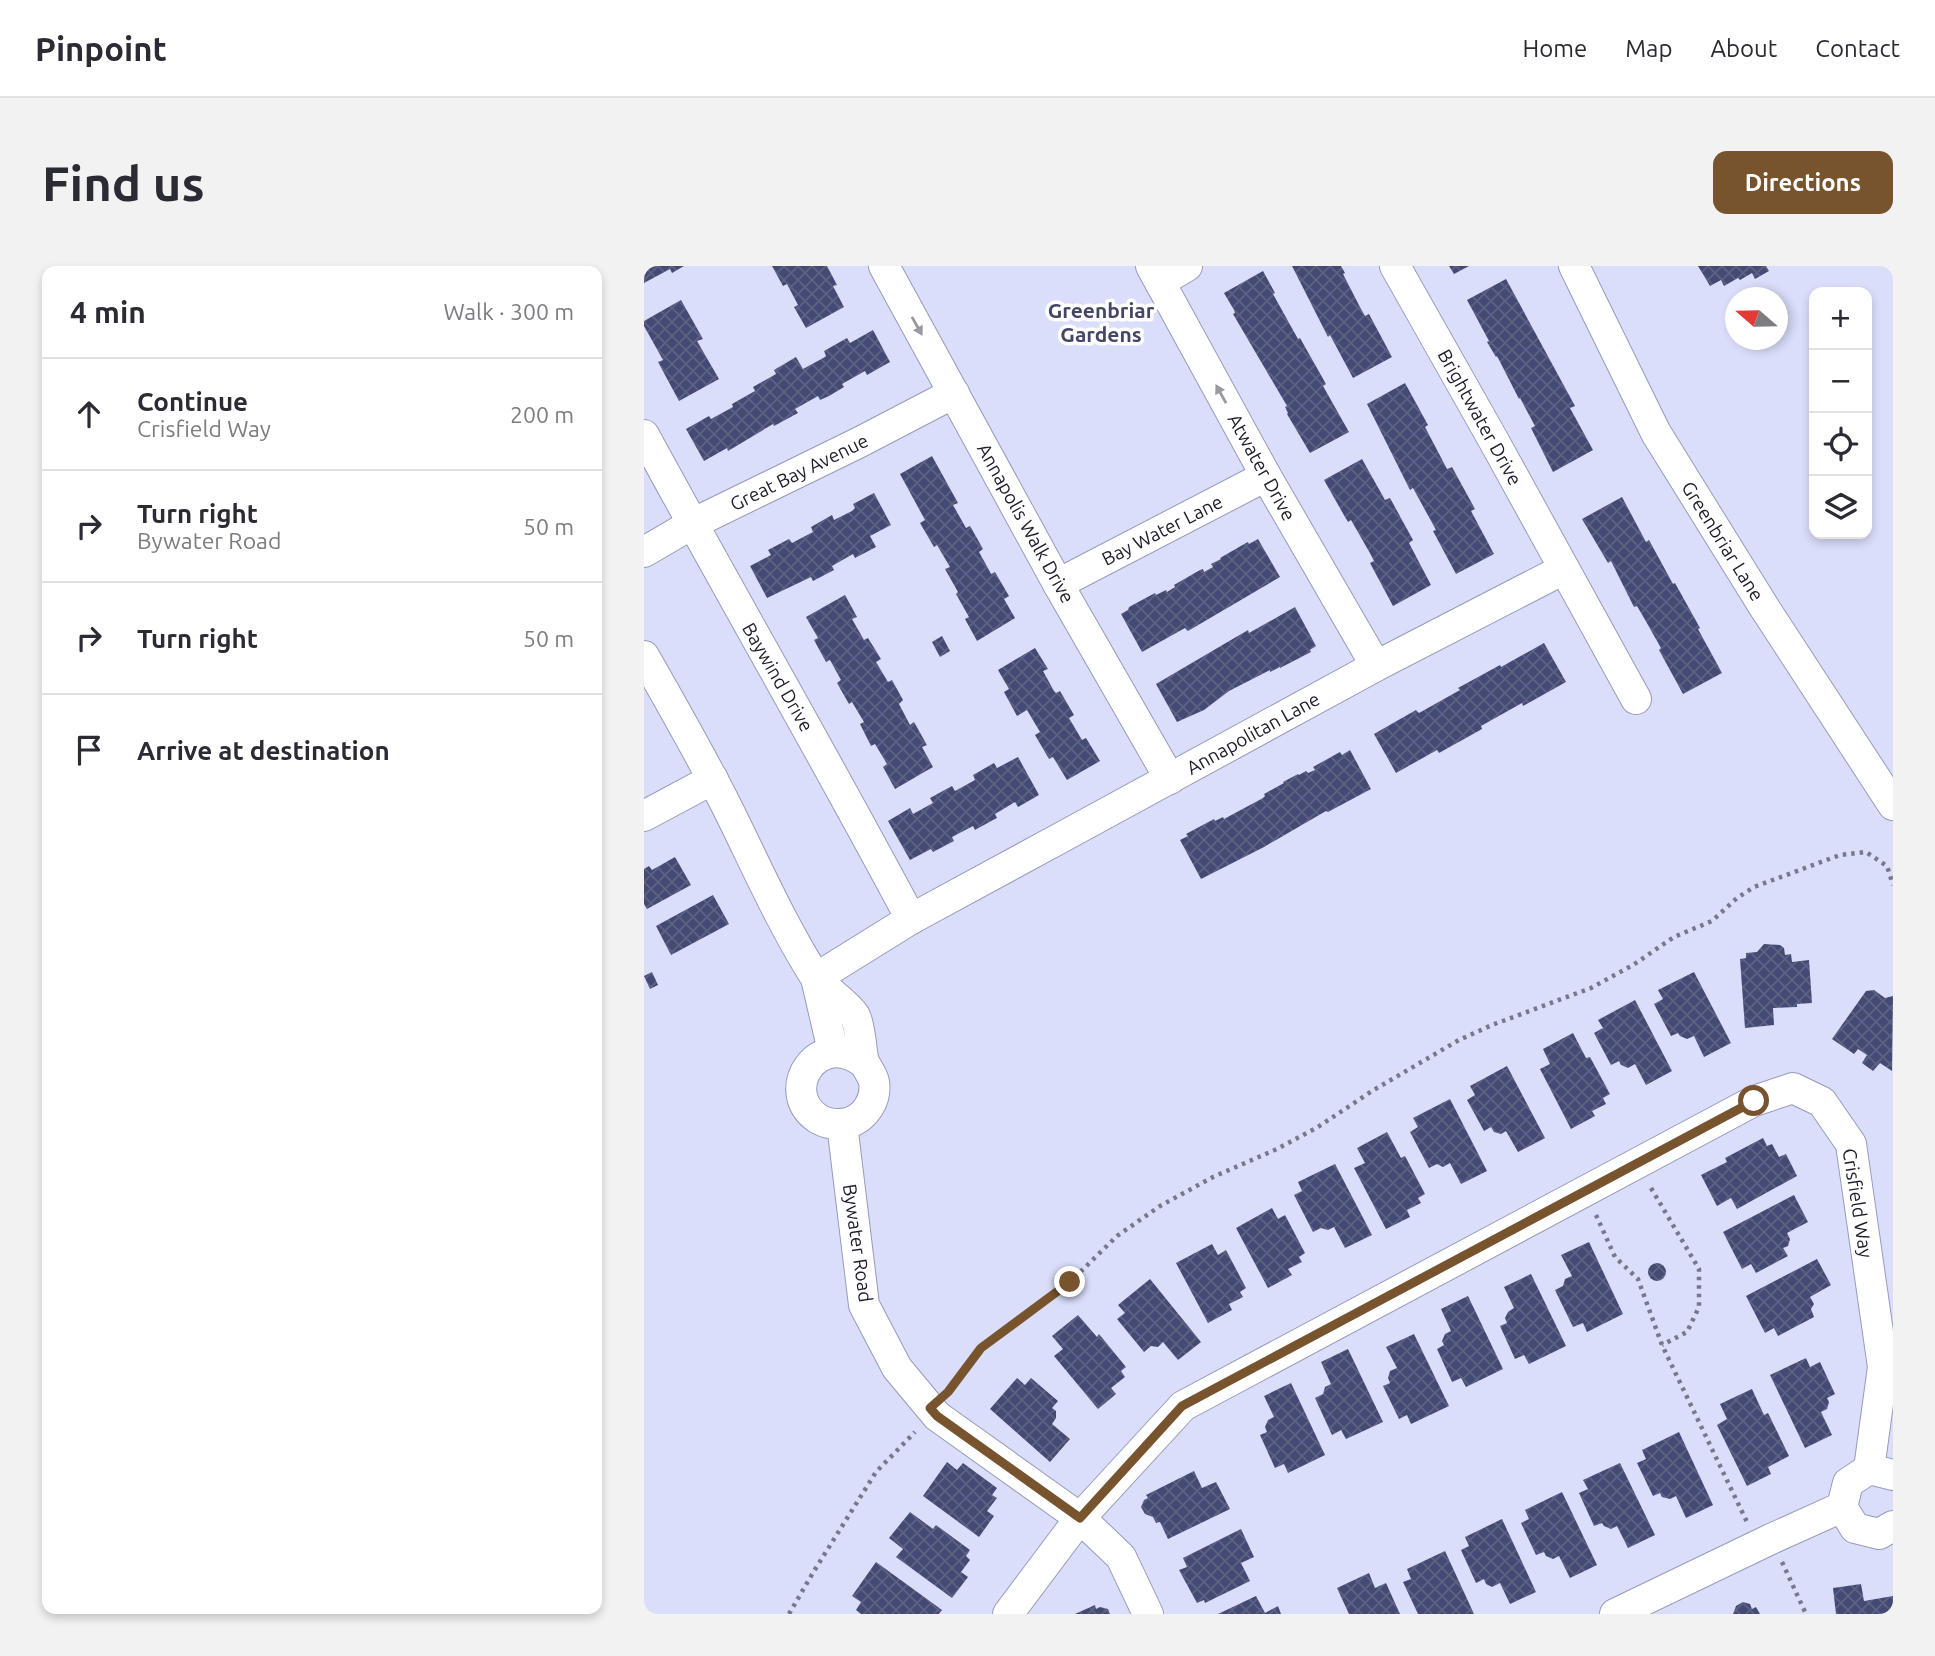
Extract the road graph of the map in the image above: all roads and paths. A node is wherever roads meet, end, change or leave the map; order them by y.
1 (884, 266) edge
2 (1187, 266) edge
3 (1395, 266) edge
4 (1574, 266) edge
5 (1155, 274) edge
6 (954, 393) junction
7 (644, 435) edge
8 (1266, 476) junction
9 (692, 524) junction
10 (644, 552) edge
11 (1564, 569) junction
12 (1058, 584) junction
13 (644, 656) edge
14 (1376, 666) junction
15 (1636, 699) dead end
16 (713, 779) junction
17 (1170, 779) junction
18 (1893, 805) edge
19 (644, 816) edge
20 (1893, 886) edge
21 (911, 919) junction
22 (816, 978) junction
23 (833, 1052) junction
24 (864, 1063) junction
25 (842, 1124) junction
26 (1637, 1164) junction
27 (1585, 1191) junction
28 (1662, 1345) junction
29 (930, 1408) junction
30 (1881, 1472) edge
31 (1842, 1507) junction
32 (1080, 1518) junction
33 (1893, 1526) edge
34 (1764, 1542) junction
35 (789, 1614) edge
36 (1008, 1614) edge
37 (1148, 1614) edge
38 (1615, 1614) edge
39 (1806, 1614) edge

1 -> 6 street, Annapolis Walk Drive
2 - 5 street
3 - 11 street, Brightwater Drive
4 - 18 street, Greenbriar Lane
8 -> 5 street, Atwater Drive
6 - 9 street, Great Bay Avenue
6 - 12 street, Annapolis Walk Drive
7 - 9 street, Baywind Drive
8 - 12 street, Bay Water Lane
8 - 14 street, Atwater Drive
9 - 10 street, Great Bay Avenue
9 - 21 street, Baywind Drive
11 - 14 street, Annapolitan Lane
11 - 15 street
12 - 17 street, Annapolis Walk Drive
13 - 16 street
14 - 17 street, Annapolitan Lane
16 - 19 street
16 - 22 street
17 - 21 street, Annapolitan Lane
20 - 29 path
21 - 22 street, Annapolitan Lane
22 - 23 street
22 - 24 street
23 - 24 street
23 - 25 street
24 - 25 street
25 - 29 street, Bywater Road
26 - 27 street, Crisfield Way
26 - 28 path
26 - 30 street, Crisfield Way
27 - 28 path
27 - 32 street, Crisfield Way
28 - 34 path
29 - 32 street, Bywater Road
29 - 35 path
30 - 31 street, Crisfield Way
31 - 33 street
31 - 34 street
32 - 36 street, Crisfield Way
32 - 37 street, Bywater Road
34 - 38 street
34 - 39 path

